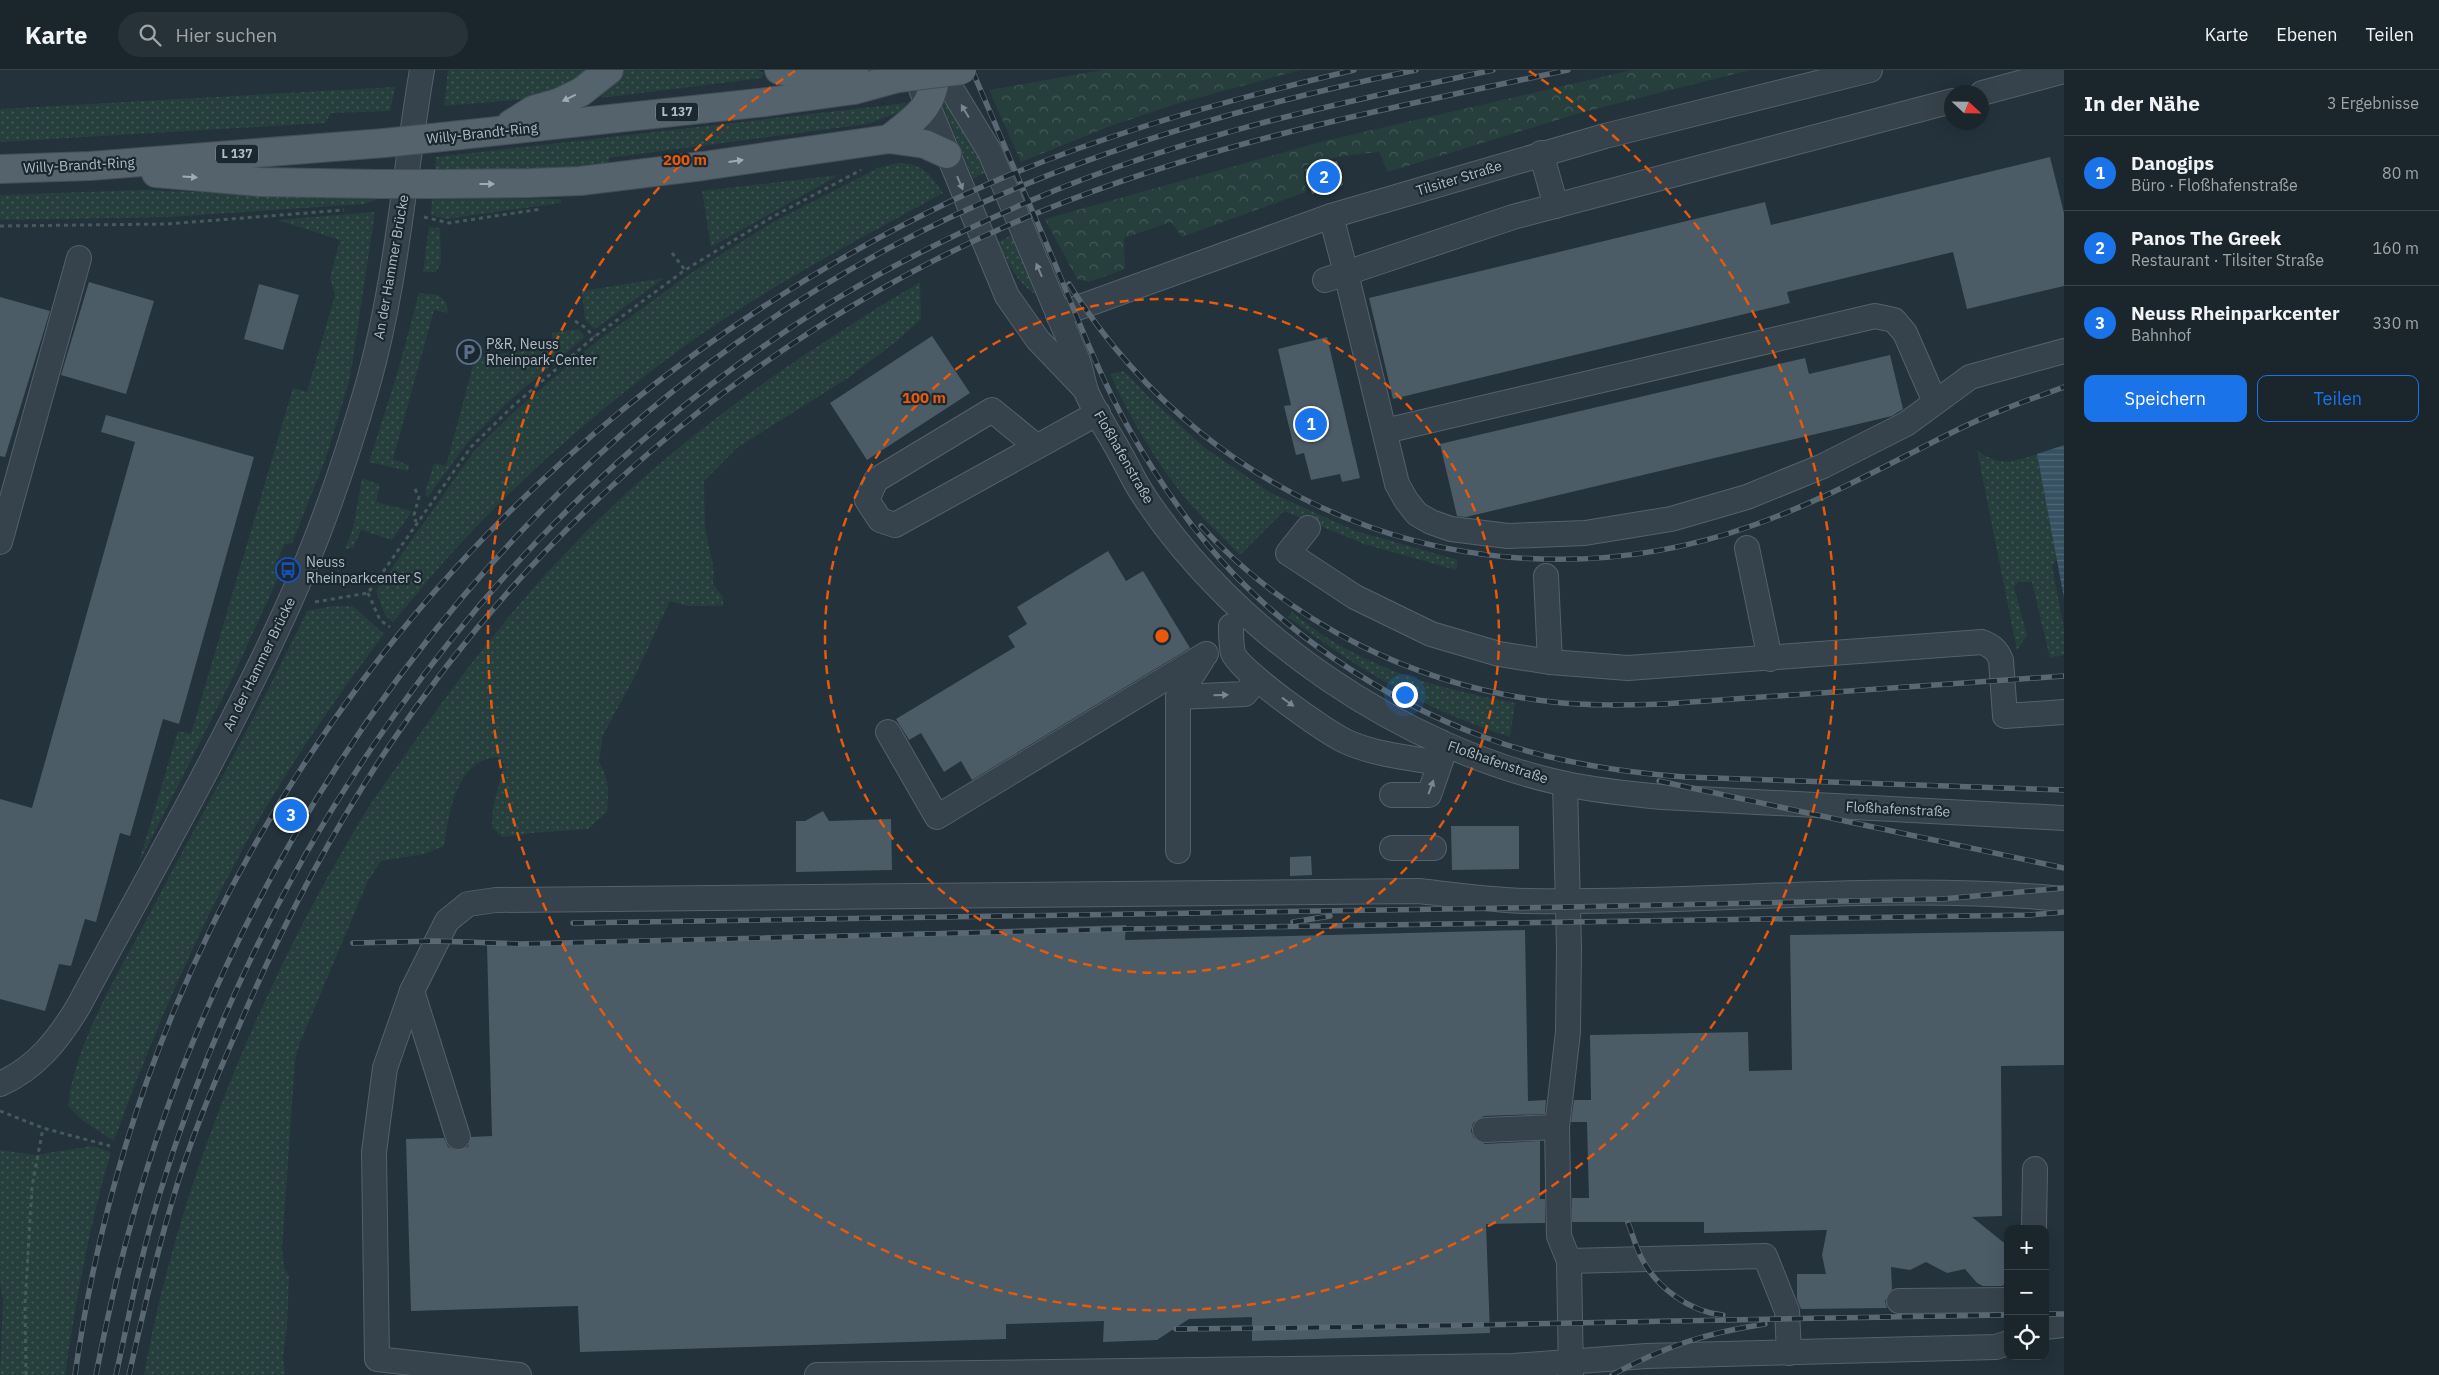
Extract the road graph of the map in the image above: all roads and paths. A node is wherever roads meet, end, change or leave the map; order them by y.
1 (422, 70) edge
2 (609, 70) edge
3 (779, 70) edge
4 (938, 70) edge
5 (962, 70) edge
6 (1870, 70) edge
7 (2064, 71) edge
8 (905, 74) edge
9 (1989, 91) edge
10 (1944, 103) edge
11 (928, 106) junction
12 (499, 131) junction
13 (890, 139) junction
14 (1541, 153) junction
15 (947, 154) junction
16 (90, 166) junction
17 (864, 168) dead end
18 (0, 169) edge
19 (1556, 206) junction
20 (1331, 216) junction
21 (988, 252) junction
22 (672, 253) dead end
23 (79, 258) dead end
24 (685, 270) junction
25 (1335, 276) junction
26 (1058, 315) junction
27 (575, 321) dead end
28 (594, 337) junction
29 (2064, 351) edge
30 (1086, 391) junction
31 (1935, 402) junction
32 (1098, 413) junction
33 (1385, 431) junction
34 (1036, 446) junction
35 (415, 489) dead end
36 (417, 523) junction
37 (1308, 528) dead end
38 (0, 542) edge
39 (1746, 548) dead end
40 (1546, 576) dead end
41 (368, 593) junction
42 (289, 603) junction
43 (1237, 619) junction
44 (390, 627) dead end
45 (1206, 654) junction
46 (1770, 659) junction
47 (1550, 662) junction
48 (1257, 679) junction
49 (1178, 697) junction
50 (2064, 712) edge
51 (888, 732) dead end
52 (1444, 743) junction
53 (1565, 784) junction
54 (1392, 795) dead end
55 (2064, 818) edge
56 (1392, 848) dead end
57 (1434, 848) dead end
58 (1178, 851) dead end
59 (2064, 899) edge
60 (1568, 900) junction
61 (412, 990) junction
62 (0, 1084) edge
63 (0, 1111) edge
64 (1557, 1127) junction
65 (43, 1128) junction
66 (1485, 1130) dead end
67 (458, 1137) dead end
68 (110, 1146) dead end
69 (2035, 1170) dead end
70 (2034, 1225) edge
71 (1569, 1261) junction
72 (2004, 1300) edge
73 (1900, 1301) dead end
74 (2064, 1325) edge
75 (2049, 1327) edge
76 (2004, 1344) edge
77 (1790, 1353) junction
78 (1571, 1369) edge
79 (1046, 1373) edge
80 (26, 1375) edge
81 (519, 1375) edge
82 (818, 1375) edge

1 - 42 street, An der Hammer Brücke
2 -> 12 main road
3 - 8 main road
4 - 11 main road
26 -> 4 street, Floßhafenstraße
5 - 8 main road, Willy-Brandt-Ring / L 137, bridge
6 - 14 street, Tilsiter Straße
7 - 9 street
8 - 11 street, Floßhafenstraße
8 - 12 main road, Willy-Brandt-Ring / L 137
10 - 19 street
11 - 13 main road
11 - 15 street, Floßhafenstraße
12 - 16 main road, Willy-Brandt-Ring / L 137, bridge
13 - 15 main road
16 -> 13 main road, bridge
14 - 19 street
14 - 20 street, Tilsiter Straße
15 -> 21 street, Floßhafenstraße
16 - 18 main road, Willy-Brandt-Ring / L 137
17 - 24 path
19 - 25 street
20 - 25 street
20 - 26 street, Tilsiter Straße
21 - 26 street, Floßhafenstraße
21 - 30 street, Floßhafenstraße
22 - 24 path
23 - 38 street
24 - 28 path
25 - 33 street
26 - 30 street, Floßhafenstraße
27 - 28 path
28 - 36 path
29 - 31 street
30 - 32 street, Floßhafenstraße
31 - 33 street
31 - 33 street
32 - 34 street
32 - 43 street, Floßhafenstraße
34 - 34 street
35 - 36 path
36 - 41 path
37 - 47 street
39 - 46 street
40 - 47 street
41 - 42 path
41 - 44 path
42 - 62 street, An der Hammer Brücke
43 - 45 street
43 - 48 street
43 - 52 street, Floßhafenstraße
45 - 49 street
45 - 51 street
46 - 47 street
46 - 50 street
49 -> 48 street
48 -> 52 street
49 - 58 street
52 - 53 street, Floßhafenstraße
54 -> 52 street
53 - 55 street, Floßhafenstraße
53 - 60 street
56 - 57 street
59 - 60 street
60 - 61 street
60 - 64 street
61 - 67 street
61 - 81 street
63 - 65 path
64 - 66 street
64 - 71 street
65 - 68 path
65 - 80 path
69 - 70 street
71 - 77 street
71 - 78 street
72 - 73 street
74 - 75 street
76 - 77 street
77 - 78 street
78 - 79 street
79 - 82 street

